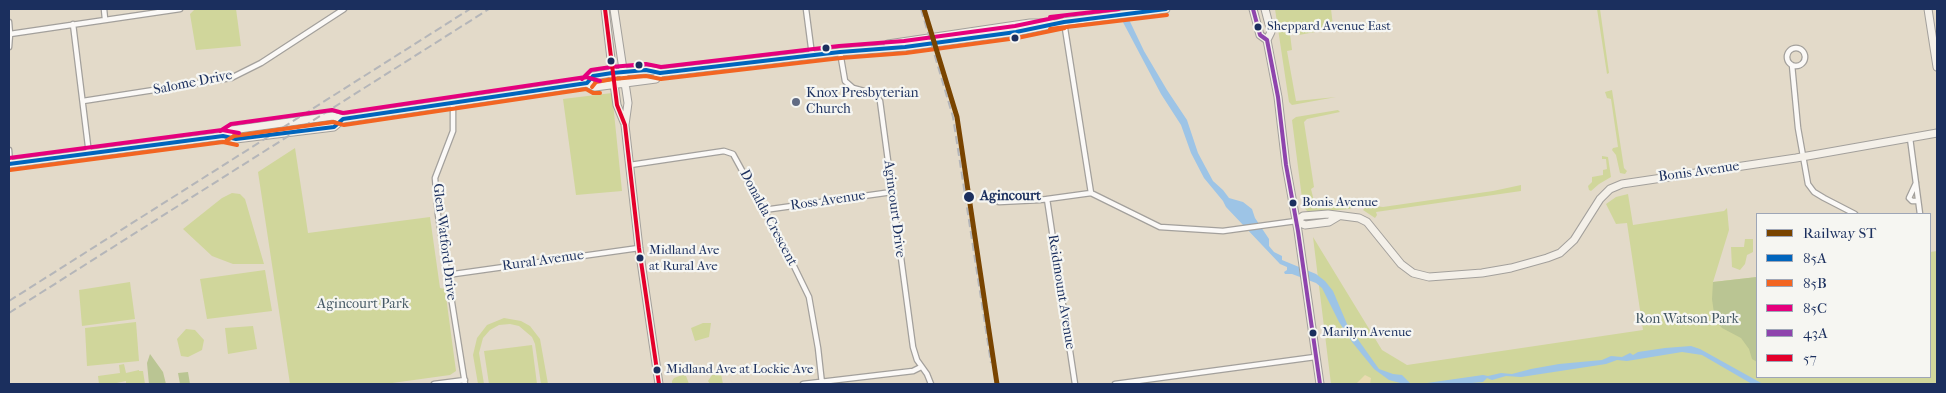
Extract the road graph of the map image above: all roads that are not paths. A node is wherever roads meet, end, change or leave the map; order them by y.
1 (104, 9) edge
2 (180, 9) edge
3 (344, 9) edge
4 (605, 9) edge
5 (614, 9) edge
6 (806, 9) edge
7 (1157, 9) edge
8 (1166, 9) edge
9 (1254, 9) edge
10 (1266, 9) edge
11 (1928, 9) edge
12 (105, 19) junction
13 (9, 22) edge
14 (1064, 22) junction
15 (73, 24) junction
16 (10, 34) junction
17 (1267, 40) junction
18 (9, 47) edge
19 (840, 52) junction
20 (812, 55) junction
21 (1792, 65) junction
22 (1937, 67) edge
23 (624, 72) junction
24 (612, 73) junction
25 (660, 74) junction
26 (587, 83) junction
27 (625, 83) junction
28 (614, 84) junction
29 (83, 101) junction
30 (453, 102) junction
31 (625, 125) junction
32 (1937, 133) edge
33 (1910, 138) junction
34 (9, 150) edge
35 (89, 154) junction
36 (1803, 157) junction
37 (10, 164) edge
38 (630, 165) junction
39 (1917, 182) junction
40 (892, 192) junction
41 (1091, 192) junction
42 (1047, 199) junction
43 (1918, 201) junction
44 (999, 202) dead end
45 (764, 210) junction
46 (1853, 213) edge
47 (1920, 213) edge
48 (1296, 222) junction
49 (639, 248) junction
50 (447, 274) junction
51 (1315, 357) junction
52 (921, 367) junction
53 (465, 382) edge
54 (822, 383) edge
55 (434, 384) edge
56 (659, 384) edge
57 (803, 384) edge
58 (931, 384) edge
59 (1075, 384) edge
60 (1115, 384) edge
61 (1320, 384) edge

1 - 12 street
2 - 12 street
3 - 29 street, Salome Drive
4 - 24 main road
5 - 23 main road
6 - 20 street
7 - 8 main road
7 - 14 main road
9 - 17 main road
10 - 17 main road
11 - 22 main road
12 - 15 street
13 - 16 street
14 - 19 main road
14 - 41 street
15 - 16 street
15 - 29 street
16 - 18 street
17 - 48 main road
19 - 20 main road
19 - 40 street, Agincourt Drive
20 - 25 main road
21 - 21 street
21 - 36 street
23 - 24 main road
23 - 25 main road
23 - 27 main road
24 - 26 main road
24 - 28 main road
25 - 27 main road
26 - 28 main road
26 - 30 main road
27 - 28 main road
27 - 31 main road
28 - 31 main road
29 - 35 street
30 - 35 main road
30 - 50 street, Glen Watford Drive
31 - 38 main road
32 - 33 main road, Bonis Avenue
33 - 36 main road, Bonis Avenue
33 - 39 street
34 - 37 street
35 - 37 main road
36 - 46 street
36 - 48 main road, Bonis Avenue
38 - 45 street, Donalda Crescent
38 - 49 main road
39 - 43 street
39 - 43 street
40 - 45 street, Ross Avenue
40 - 52 street, Agincourt Drive
41 - 42 street
41 - 48 street
42 - 44 street
42 - 59 street, Reidmount Avenue
43 - 47 street
45 - 54 street, Donalda Crescent
48 - 51 main road
49 - 50 street, Rural Avenue
49 - 56 main road
50 - 53 street, Glen Watford Drive
51 - 60 street
51 - 61 main road
52 - 54 street
52 - 58 street, Agincourt Drive
53 - 55 street
54 - 57 street

